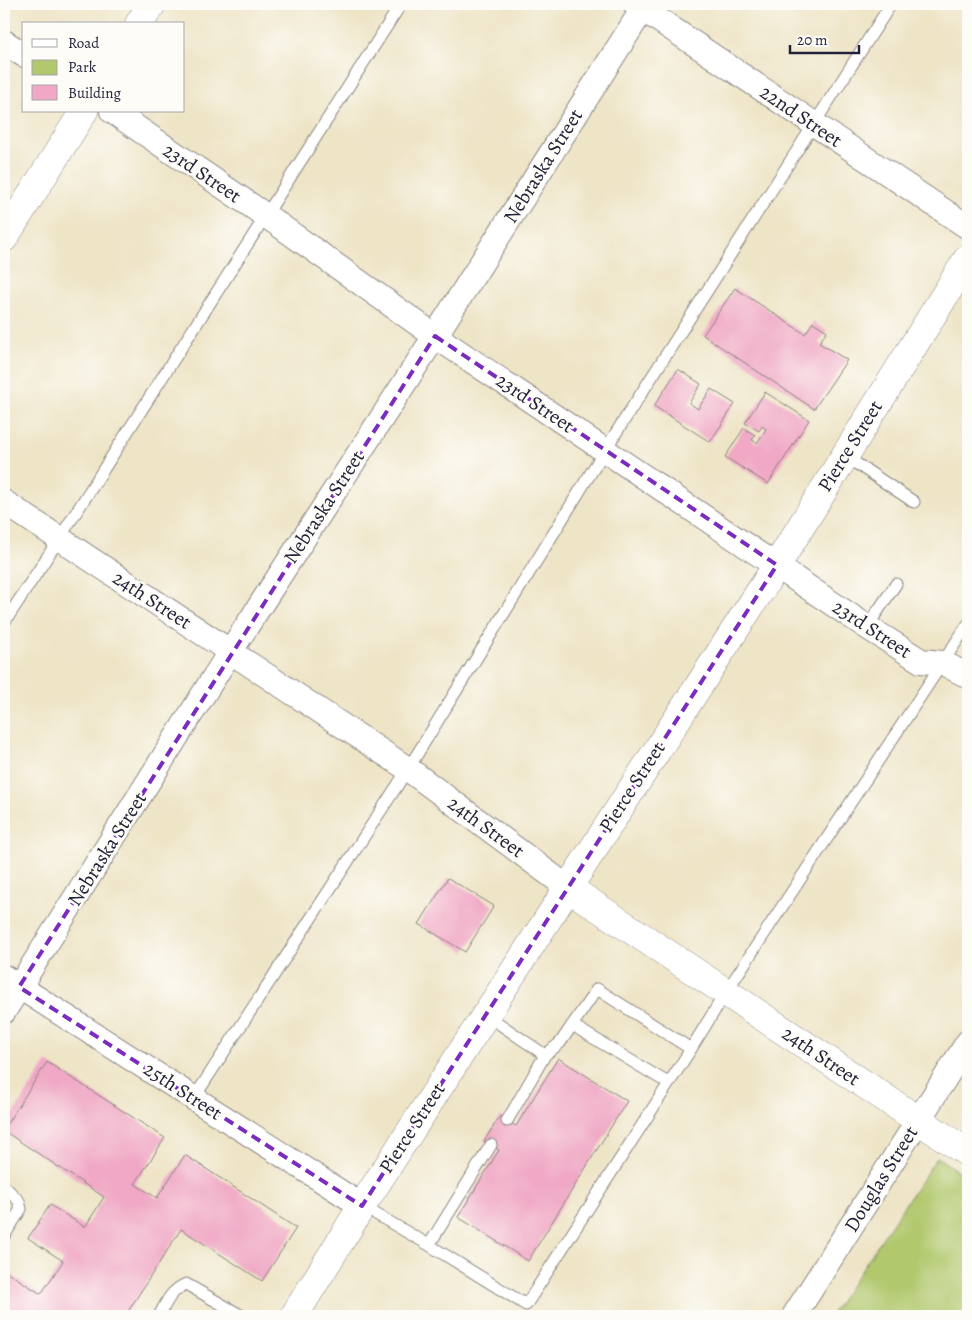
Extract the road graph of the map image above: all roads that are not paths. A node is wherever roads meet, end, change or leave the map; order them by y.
1 (152, 4) edge
2 (401, 4) edge
3 (891, 4) edge
4 (641, 6) edge
5 (140, 22) edge
6 (4, 42) edge
7 (22, 54) edge
8 (83, 112) edge
9 (113, 112) edge
10 (814, 124) junction
11 (265, 215) junction
12 (968, 227) edge
13 (4, 238) edge
14 (968, 258) edge
15 (436, 336) junction
16 (604, 450) junction
17 (844, 456) junction
18 (4, 502) edge
19 (914, 502) dead end
20 (59, 539) junction
21 (777, 565) junction
22 (896, 584) dead end
23 (4, 623) edge
24 (968, 624) edge
25 (867, 626) junction
26 (230, 652) junction
27 (943, 664) junction
28 (968, 676) edge
29 (408, 769) junction
30 (567, 887) junction
31 (12, 982) edge
32 (726, 992) junction
33 (4, 1011) edge
34 (485, 1014) junction
35 (572, 1025) junction
36 (968, 1042) edge
37 (691, 1049) junction
38 (545, 1055) junction
39 (668, 1084) junction
40 (194, 1098) junction
41 (507, 1121) dead end
42 (918, 1121) junction
43 (491, 1145) dead end
44 (968, 1153) edge
45 (4, 1186) edge
46 (362, 1206) junction
47 (4, 1236) edge
48 (429, 1245) junction
49 (159, 1316) edge
50 (242, 1316) edge
51 (294, 1316) edge
52 (794, 1316) edge

1 - 5 main road
2 - 11 lane
3 - 10 lane
4 - 10 street, 22nd Street
4 - 15 street, Nebraska Street
6 - 7 street
8 - 13 main road
9 - 11 street, 23rd Street
10 - 12 street, 22nd Street
10 - 16 lane
11 - 15 street, 23rd Street
11 - 20 lane
14 - 17 main road, Pierce Street
15 - 16 street, 23rd Street
15 - 26 street, Nebraska Street
16 - 21 street, 23rd Street
16 - 29 lane
17 - 19 lane
17 - 21 main road, Pierce Street
18 - 20 street, 24th Street
20 - 23 lane
20 - 26 street, 24th Street
21 - 25 street, 23rd Street
21 - 30 main road, Pierce Street
22 - 25 lane
24 - 27 lane
25 - 27 street, 23rd Street
26 - 29 street, 24th Street
26 - 31 street, Nebraska Street
27 - 28 street, 23rd Street
27 - 32 lane
29 - 30 street, 24th Street
29 - 40 lane
30 - 32 main road, 24th Street
30 - 34 main road, Pierce Street
31 - 33 street, Nebraska Street
31 - 40 street, 25th Street
32 - 37 lane
32 - 42 main road, 24th Street
34 - 38 lane
34 - 46 main road, Pierce Street
35 - 37 lane
35 - 38 lane
35 - 39 lane
36 - 42 street, Douglas Street
37 - 39 lane
38 - 41 lane
39 - 48 lane
40 - 46 street, 25th Street
42 - 44 main road, 24th Street
42 - 52 street, Douglas Street
43 - 48 lane
45 - 47 lane
46 - 48 lane
46 - 51 main road, Pierce Street
49 - 50 lane

